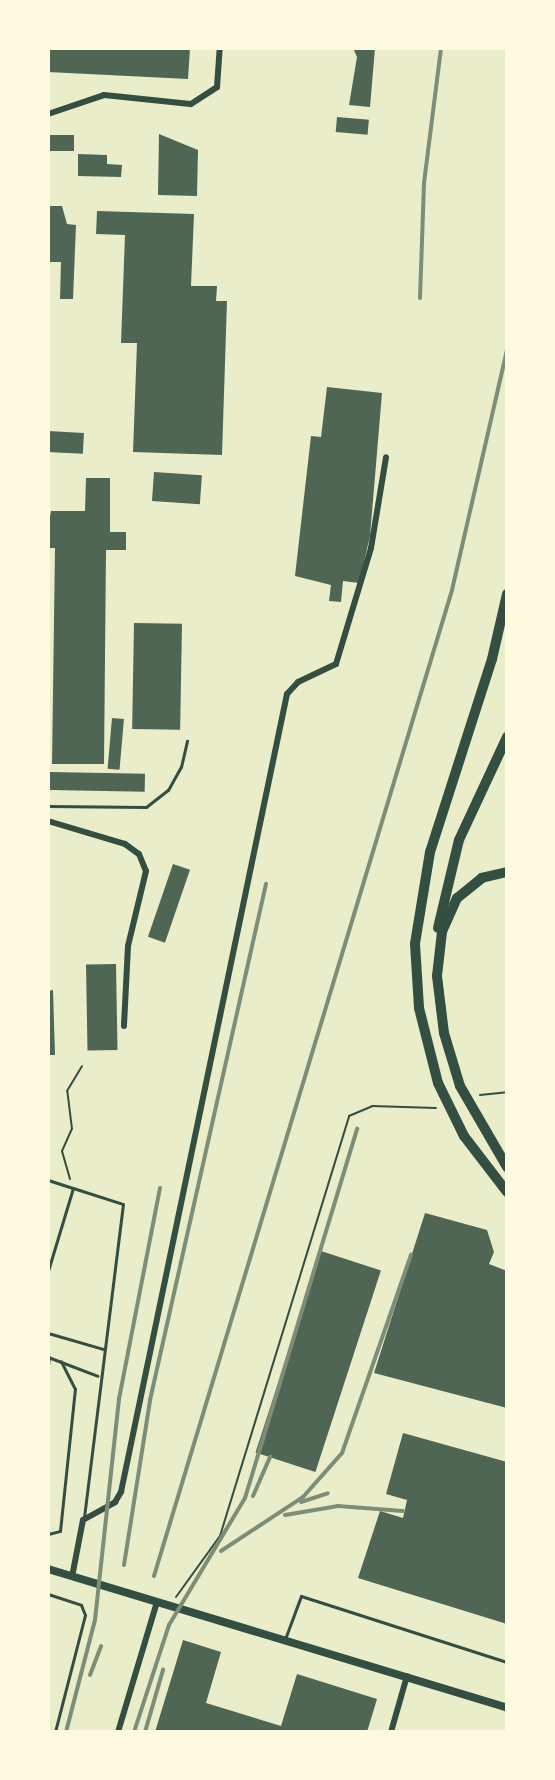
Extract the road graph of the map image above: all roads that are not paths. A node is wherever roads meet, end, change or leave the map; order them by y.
1 (220, 48) edge
2 (48, 114) edge
3 (386, 457) dead end
4 (507, 594) edge
5 (507, 736) edge
6 (187, 741) dead end
7 (48, 806) edge
8 (48, 821) edge
9 (507, 872) edge
10 (438, 956) junction
11 (124, 1026) dead end
12 (507, 1167) edge
13 (48, 1180) edge
14 (73, 1188) junction
15 (507, 1192) edge
16 (48, 1271) edge
17 (48, 1333) edge
18 (103, 1349) junction
19 (48, 1357) edge
20 (61, 1361) junction
21 (48, 1365) edge
22 (98, 1376) junction
23 (83, 1520) junction
24 (48, 1534) edge
25 (48, 1569) edge
26 (72, 1577) junction
27 (48, 1594) edge
28 (157, 1602) junction
29 (285, 1639) junction
30 (507, 1662) edge
31 (407, 1676) junction
32 (507, 1708) edge
33 (55, 1732) edge
34 (118, 1732) edge
35 (391, 1732) edge

1 - 2 street
3 - 23 street
4 - 15 highway
5 - 10 highway
6 - 7 lane
8 - 11 street
9 - 10 highway
10 - 12 highway
13 - 14 lane
14 - 16 lane
14 - 18 lane
17 - 18 lane
18 - 22 lane
19 - 20 lane
19 - 21 lane
20 - 22 lane
20 - 24 lane
22 - 23 lane
23 - 26 street
25 - 26 street
26 - 28 street
27 - 33 lane
28 - 29 street
28 - 34 street
29 - 30 lane
29 - 31 street
31 - 32 street
31 - 35 street

